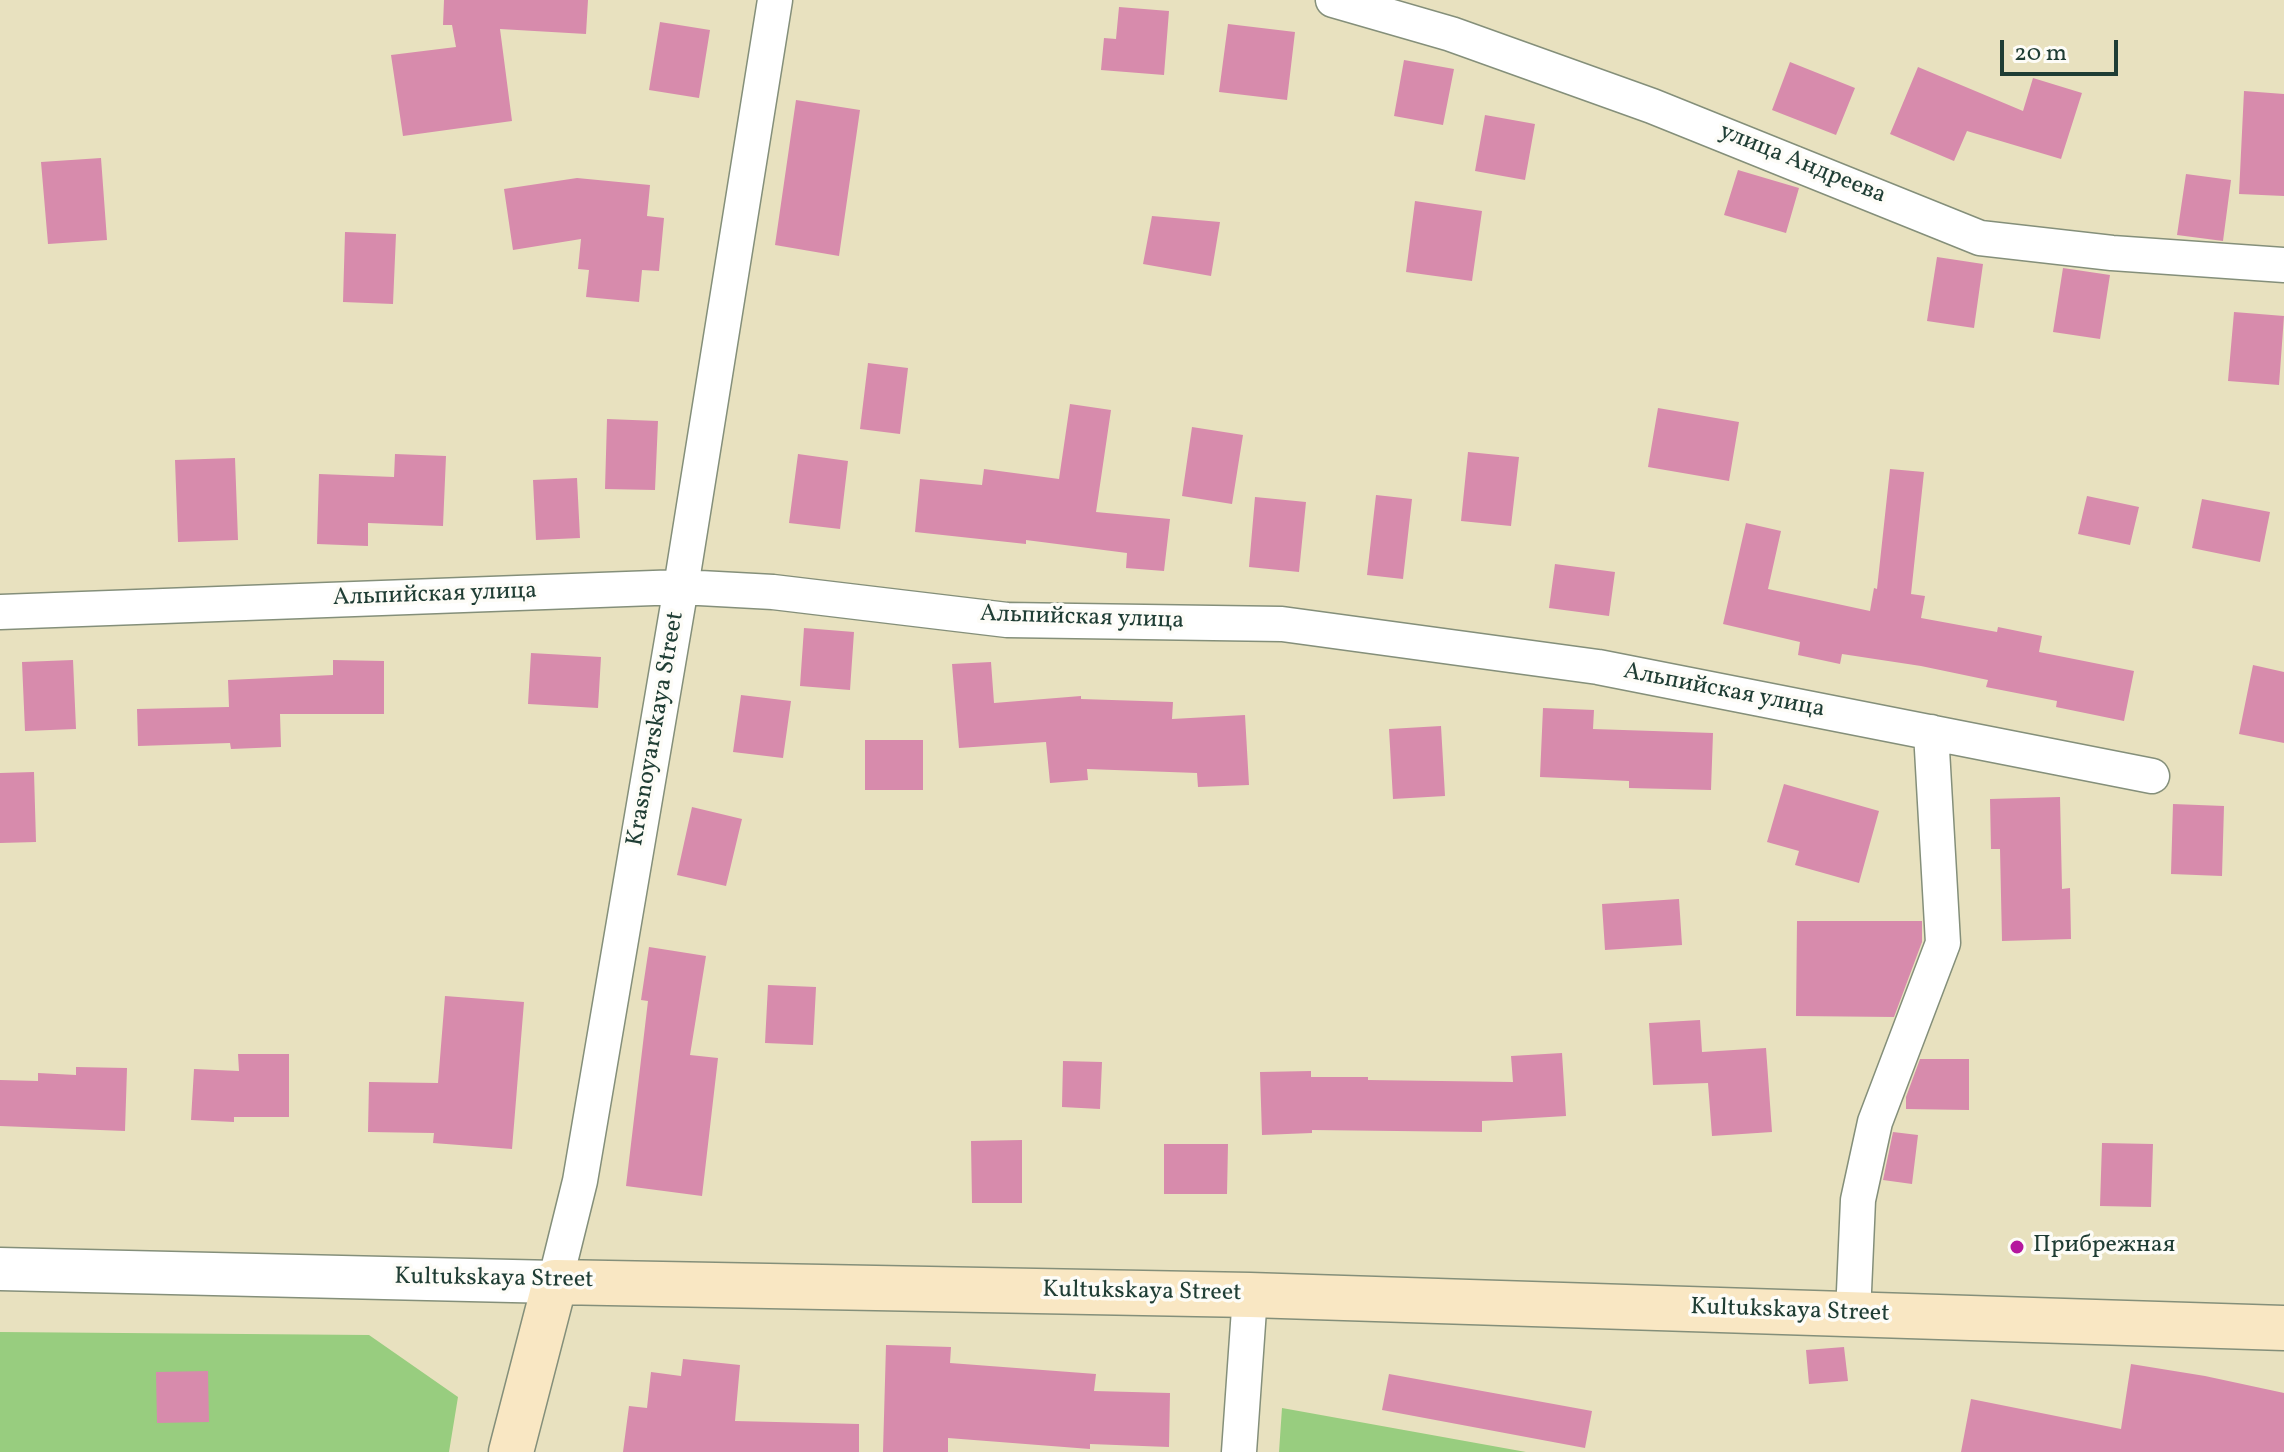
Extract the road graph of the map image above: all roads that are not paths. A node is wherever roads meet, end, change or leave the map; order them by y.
1 (775, 0) edge
2 (1333, 0) edge
3 (2284, 265) edge
4 (681, 587) junction
5 (0, 612) edge
6 (1931, 732) junction
7 (2152, 776) dead end
8 (0, 1269) edge
9 (555, 1282) junction
10 (1250, 1295) junction
11 (1853, 1314) junction
12 (2284, 1328) edge
13 (511, 1452) edge
14 (1239, 1452) edge

1 - 4 street, Krasnoyarskaya Street
2 - 3 street, улица Андреева
4 - 5 street, Альпийская улица
4 - 6 street, Альпийская улица
4 - 9 street, Krasnoyarskaya Street
6 - 7 street, Альпийская улица
6 - 11 street
8 - 9 street, Kultukskaya Street
9 - 10 main road, Kultukskaya Street
9 - 13 main road, Krasnoyarskaya Street
10 - 11 main road, Kultukskaya Street
10 - 14 street
11 - 12 main road, Kultukskaya Street

